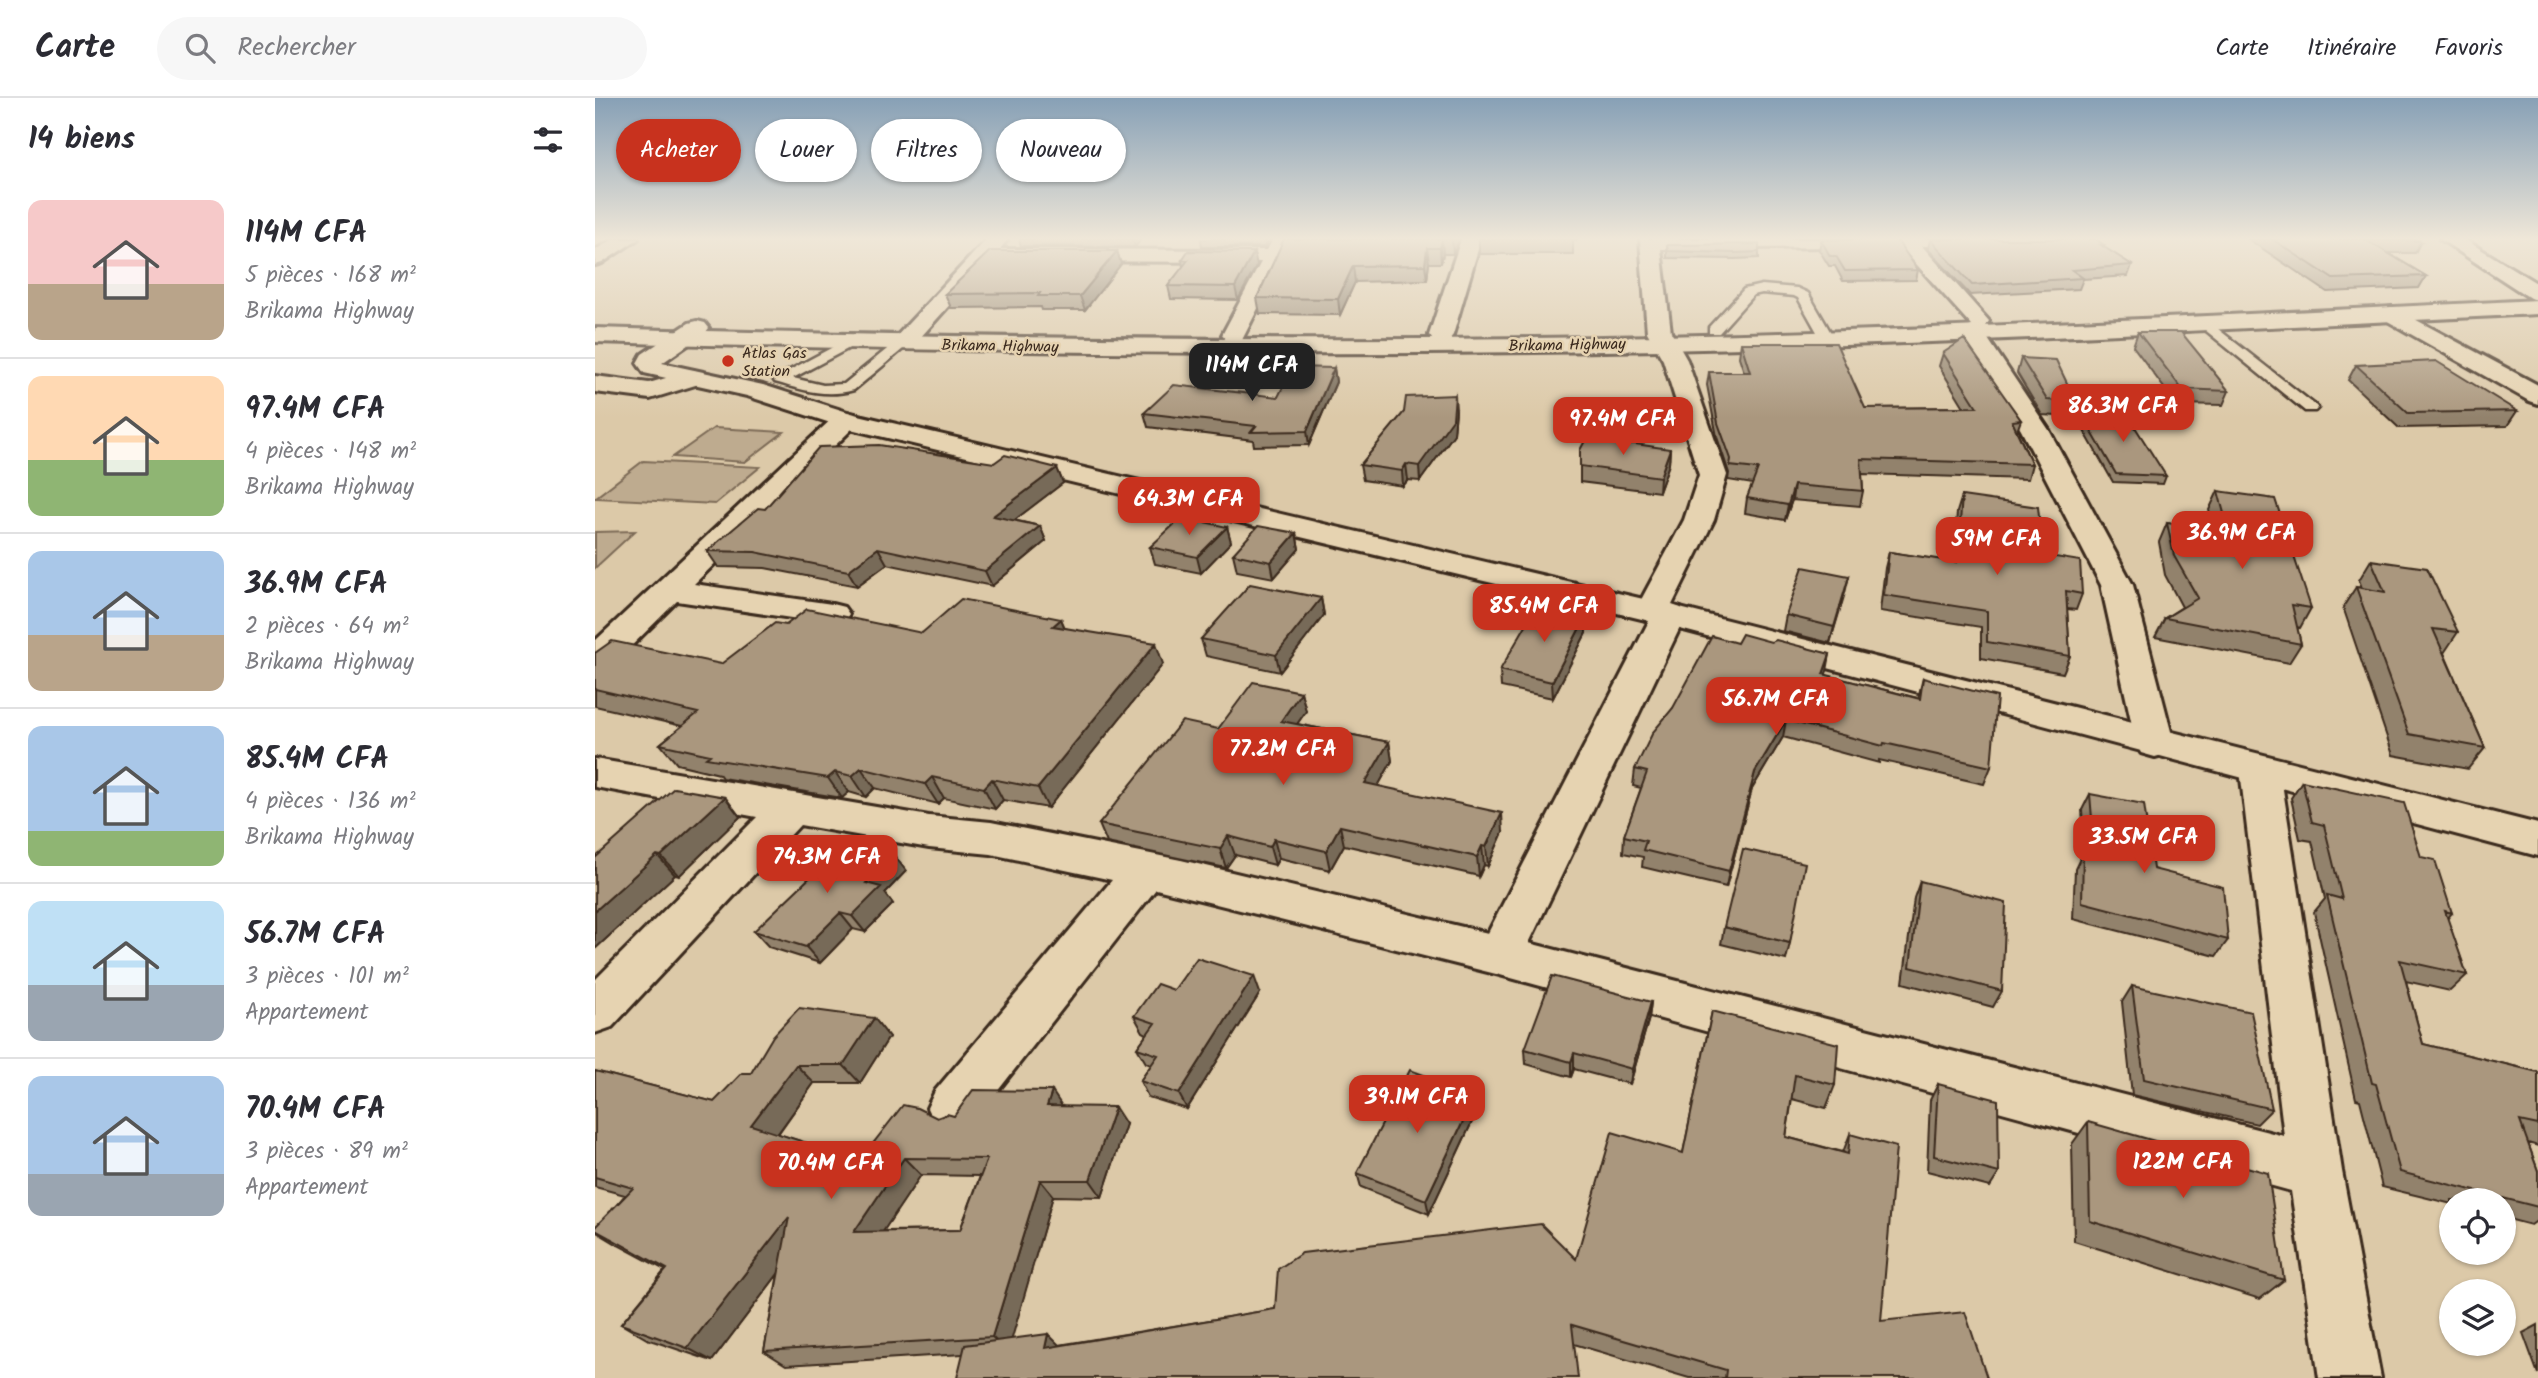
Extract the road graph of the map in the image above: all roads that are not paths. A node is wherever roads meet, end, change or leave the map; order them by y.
1 (942, 299) edge
2 (1252, 299) edge
3 (1452, 299) edge
4 (1657, 299) edge
5 (1743, 299) edge
6 (1804, 299) edge
7 (1953, 299) edge
8 (2457, 299) edge
9 (2538, 307) edge
10 (2392, 314) junction
11 (2204, 323) junction
12 (1976, 327) junction
13 (1713, 330) junction
14 (598, 332) edge
15 (1823, 332) junction
16 (702, 333) junction
17 (1234, 335) junction
18 (1441, 335) junction
19 (1661, 337) junction
20 (907, 339) junction
21 (765, 340) junction
22 (848, 343) junction
23 (669, 369) junction
24 (595, 384) edge
25 (767, 385) junction
26 (2538, 396) edge
27 (2311, 408) dead end
28 (846, 420) junction
29 (668, 590) junction
30 (1660, 613) junction
31 (832, 614) edge
32 (595, 661) edge
33 (2155, 743) junction
34 (2260, 770) junction
35 (595, 773) edge
36 (793, 806) junction
37 (2538, 840) edge
38 (1146, 870) junction
39 (1500, 955) junction
40 (595, 1012) edge
41 (953, 1108) dead end
42 (2315, 1171) junction
43 (2350, 1378) edge

1 - 20 main road
2 - 17 main road
3 - 18 main road
4 - 19 main road
5 - 13 lane
6 - 15 lane
7 - 12 main road
8 - 12 main road, Brikama Highway
9 - 10 main road, Brikama Highway
10 - 11 main road, Brikama Highway
10 - 26 main road
11 - 12 main road, Brikama Highway
11 - 27 lane
12 - 15 main road, Brikama Highway
12 - 33 main road
13 - 15 main road, Brikama Highway
13 - 19 main road, Brikama Highway
14 - 16 main road, Brikama Highway
14 - 23 main road
15 - 19 main road, Brikama Highway
16 - 20 main road, Brikama Highway
16 - 21 main road, Brikama Highway
16 - 23 main road
17 - 18 main road, Brikama Highway
17 - 20 main road, Brikama Highway
18 - 19 main road, Brikama Highway
19 - 20 main road, Brikama Highway
19 - 30 main road
20 - 22 main road, Brikama Highway
20 - 25 lane
21 - 22 main road, Brikama Highway
21 - 23 main road
22 - 25 lane
23 - 24 main road
23 - 25 main road
25 - 28 main road
28 - 29 main road
28 - 30 main road
29 - 31 main road
29 - 32 main road
30 - 33 main road
30 - 39 main road
33 - 34 main road
34 - 37 main road
34 - 42 main road
35 - 36 main road
36 - 38 main road
36 - 40 main road
38 - 39 main road
38 - 41 main road
39 - 42 main road
42 - 43 main road

